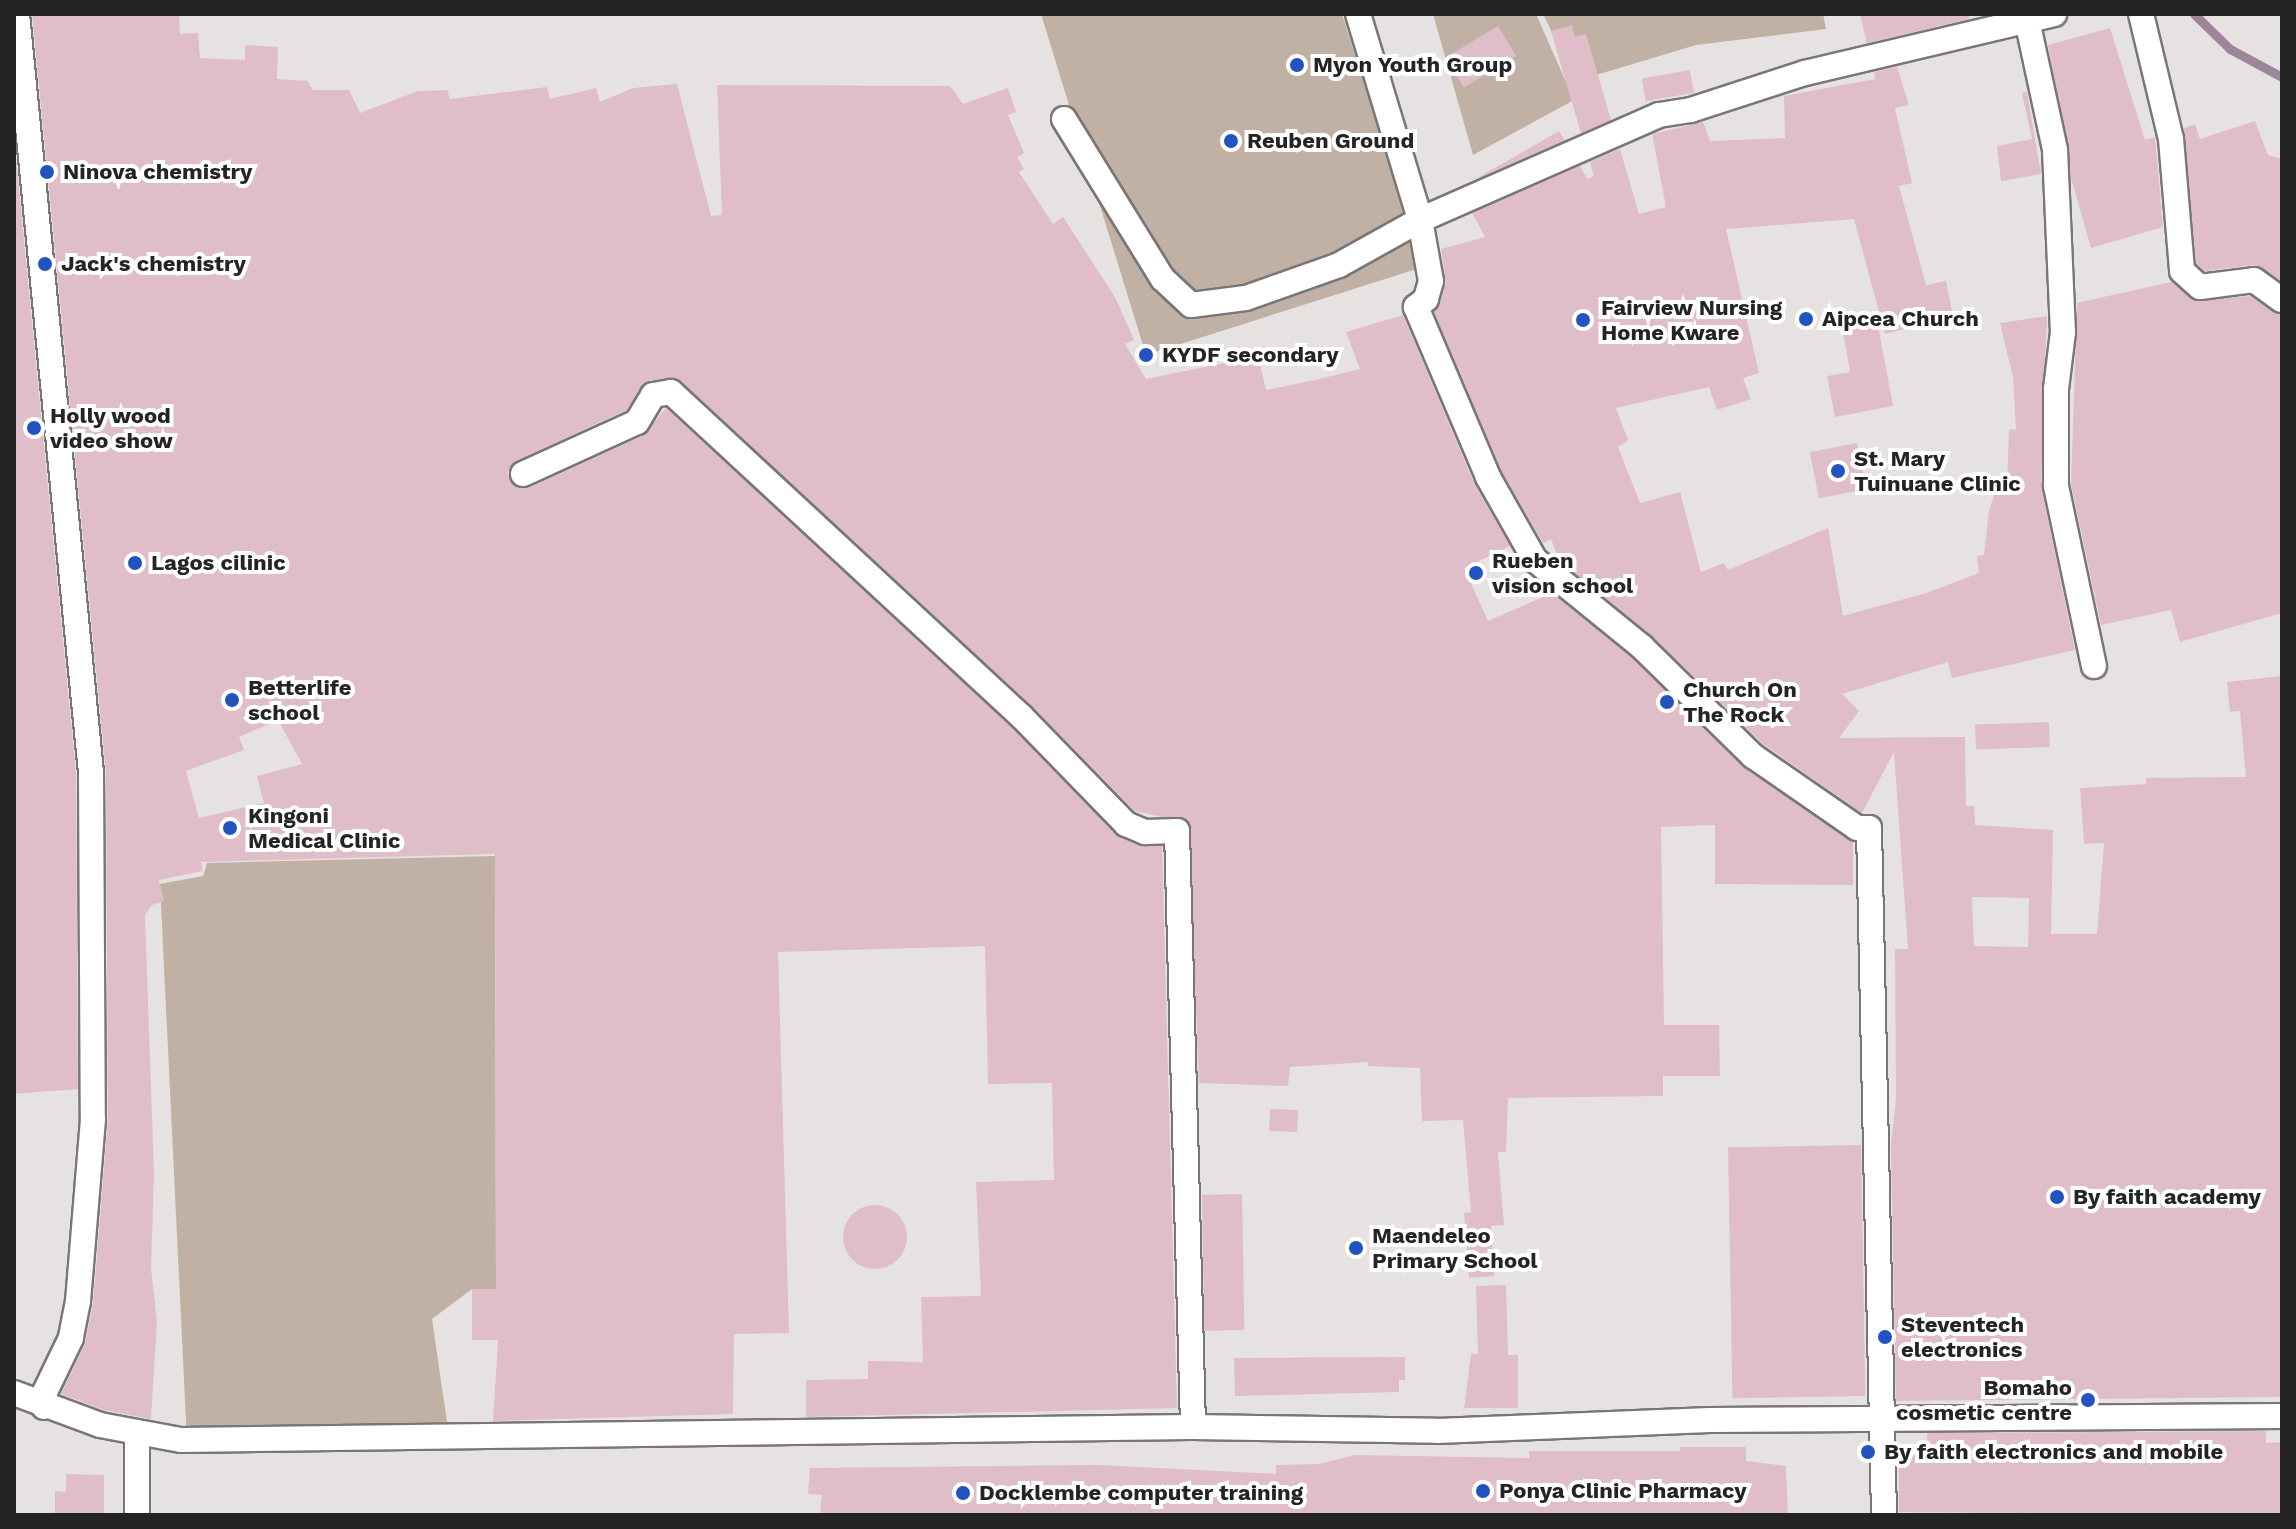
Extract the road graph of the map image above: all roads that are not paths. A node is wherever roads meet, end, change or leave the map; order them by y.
1 (17, 14) edge
2 (1358, 14) edge
3 (2054, 14) edge
4 (2141, 14) edge
5 (2027, 20) junction
6 (1064, 119) dead end
7 (1420, 220) junction
8 (2282, 300) edge
9 (523, 474) dead end
10 (2094, 666) dead end
11 (14, 1393) edge
12 (44, 1407) junction
13 (2282, 1416) edge
14 (1883, 1422) junction
15 (1193, 1427) junction
16 (137, 1435) junction
17 (137, 1515) edge
18 (1884, 1515) edge

1 - 12 street
2 - 7 street
3 - 5 street
4 - 8 street
5 - 7 street
5 - 10 street
6 - 7 street
7 - 14 street
9 - 15 street
11 - 12 street
12 - 16 street
13 - 14 street
14 - 15 street
14 - 18 street
15 - 16 street
16 - 17 street

